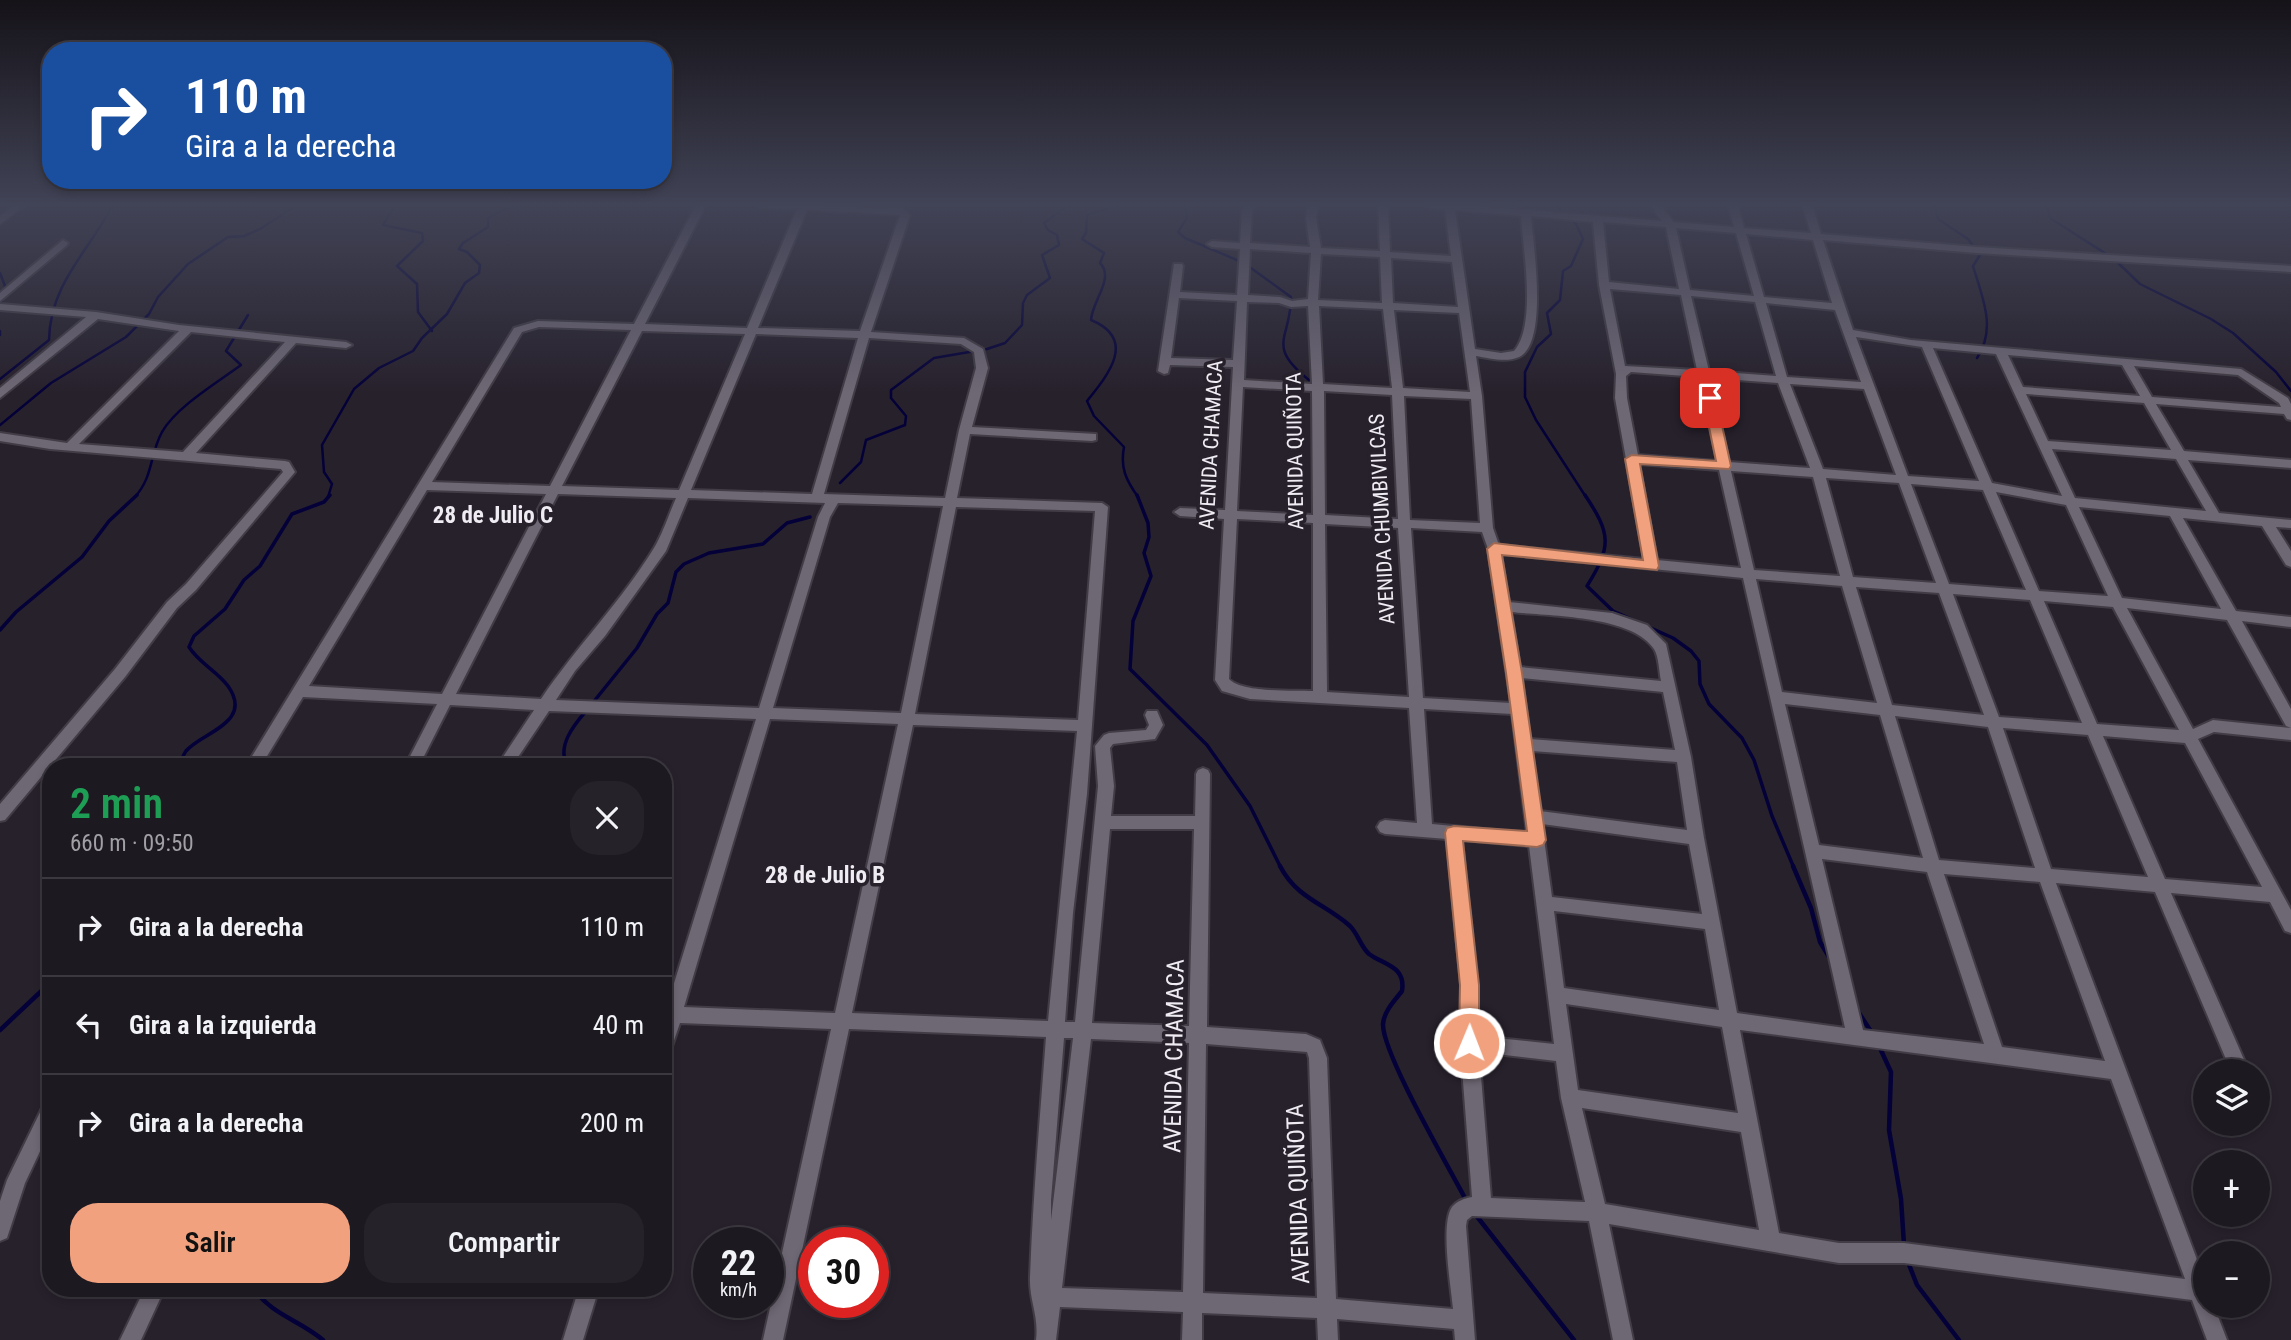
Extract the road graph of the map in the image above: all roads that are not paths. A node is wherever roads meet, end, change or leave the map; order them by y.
1 (35, 268) edge
2 (668, 268) edge
3 (778, 268) edge
4 (887, 268) edge
5 (1178, 268) edge
6 (1244, 268) edge
7 (1315, 268) edge
8 (1387, 268) edge
9 (1456, 268) edge
10 (1529, 268) edge
11 (1602, 268) edge
12 (1679, 268) edge
13 (1751, 268) edge
14 (1827, 268) edge
15 (2265, 268) edge
16 (2291, 269) edge
17 (1604, 285) junction
18 (1685, 293) junction
19 (1175, 295) junction
20 (0, 298) edge
21 (1241, 299) junction
22 (1760, 300) junction
23 (1313, 302) junction
24 (0, 307) edge
25 (1388, 307) junction
26 (1839, 307) junction
27 (1463, 310) junction
28 (96, 315) junction
29 (637, 328) junction
30 (188, 329) junction
31 (751, 332) junction
32 (1849, 333) junction
33 (864, 337) junction
34 (295, 339) junction
35 (1926, 344) junction
36 (346, 345) dead end
37 (2000, 350) junction
38 (1469, 352) junction
39 (2126, 362) junction
40 (1238, 364) junction
41 (1621, 373) junction
42 (1705, 376) junction
43 (1783, 381) junction
44 (1237, 383) junction
45 (1870, 386) junction
46 (1318, 388) junction
47 (2018, 390) junction
48 (1398, 392) junction
49 (0, 394) edge
50 (1476, 396) junction
51 (2148, 400) junction
52 (2290, 413) edge
53 (965, 430) junction
54 (0, 437) edge
55 (1092, 437) dead end
56 (2043, 444) junction
57 (70, 446) junction
58 (2179, 455) junction
59 (187, 456) junction
60 (1632, 459) junction
61 (2291, 464) edge
62 (1724, 466) junction
63 (1819, 475) junction
64 (1903, 481) junction
65 (423, 486) junction
66 (1988, 486) junction
67 (555, 489) junction
68 (685, 493) junction
69 (817, 497) junction
70 (834, 498) junction
71 (952, 500) junction
72 (2070, 502) junction
73 (1180, 512) dead end
74 (2174, 512) junction
75 (1230, 516) junction
76 (2215, 516) junction
77 (1318, 520) junction
78 (2266, 521) junction
79 (1404, 523) junction
80 (2291, 524) edge
81 (1487, 528) junction
82 (1494, 549) junction
83 (2291, 562) edge
84 (1651, 566) junction
85 (1749, 574) junction
86 (1848, 583) junction
87 (1944, 591) junction
88 (2036, 597) junction
89 (2117, 602) junction
90 (1503, 606) junction
91 (2232, 616) junction
92 (2291, 622) edge
93 (1514, 673) junction
94 (1669, 687) junction
95 (298, 691) junction
96 (1320, 697) junction
97 (1776, 697) junction
98 (447, 698) junction
99 (1417, 704) junction
100 (545, 705) junction
101 (1518, 709) junction
102 (1886, 710) junction
103 (763, 712) junction
104 (1152, 715) dead end
105 (907, 718) junction
106 (1994, 722) junction
107 (2291, 722) edge
108 (1085, 726) junction
109 (2093, 729) junction
110 (2291, 734) edge
111 (2189, 737) junction
112 (1523, 744) junction
113 (1684, 757) junction
114 (48, 758) edge
115 (258, 758) edge
116 (416, 758) edge
117 (509, 758) edge
118 (42, 765) edge
119 (1203, 774) dead end
120 (0, 815) edge
121 (1534, 817) junction
122 (1203, 822) junction
123 (1102, 824) junction
124 (1385, 827) dead end
125 (1425, 830) junction
126 (1454, 833) junction
127 (1696, 838) junction
128 (1537, 840) junction
129 (1812, 850) junction
130 (1933, 866) junction
131 (2045, 875) junction
132 (2160, 884) junction
133 (2274, 895) junction
134 (1544, 903) junction
135 (1712, 922) junction
136 (2291, 926) edge
137 (1556, 996) junction
138 (672, 1004) edge
139 (672, 1014) edge
140 (1729, 1020) junction
141 (842, 1021) junction
142 (1056, 1030) junction
143 (1083, 1031) junction
144 (1199, 1035) junction
145 (1856, 1038) junction
146 (1469, 1043) junction
147 (1564, 1054) junction
148 (1996, 1054) junction
149 (2236, 1059) edge
150 (2119, 1071) junction
151 (1570, 1098) junction
152 (1749, 1124) junction
153 (42, 1127) edge
154 (1482, 1207) junction
155 (1597, 1212) junction
156 (0, 1231) edge
157 (1771, 1243) junction
158 (2193, 1272) edge
159 (2193, 1290) edge
160 (151, 1297) edge
161 (586, 1297) edge
162 (1050, 1297) junction
163 (1192, 1303) junction
164 (1327, 1308) junction
165 (2209, 1318) edge
166 (1047, 1320) junction
167 (1464, 1330) edge
168 (130, 1340) edge
169 (573, 1340) edge
170 (774, 1340) edge
171 (1046, 1340) edge
172 (1192, 1340) edge
173 (1328, 1340) edge
174 (1623, 1340) edge
175 (2217, 1340) edge

1 - 20 street
2 - 29 street
3 - 31 street
4 - 33 street
5 - 19 street
6 - 21 street, AVENIDA CHAMACA
7 - 23 street, AVENIDA QUIÑOTA
8 - 25 street, AVENIDA CHUMBIVILCAS
9 - 27 street
10 - 38 street
11 - 17 street
12 - 18 street
13 - 22 street
14 - 26 street
15 - 16 street
17 - 18 street
17 - 41 street
18 - 22 street
18 - 42 street
19 - 21 street
19 - 40 street
21 - 23 street
21 - 40 street, AVENIDA CHAMACA
22 - 26 street
22 - 43 street
23 - 25 street
23 - 46 street, AVENIDA QUIÑOTA
24 - 28 street
25 - 27 street
25 - 48 street, AVENIDA CHUMBIVILCAS
26 - 32 street
27 - 38 street
28 - 30 street
28 - 49 street
29 - 31 street
29 - 65 street
29 - 67 street
30 - 34 street
30 - 57 street
31 - 33 street
31 - 68 street
32 - 35 street
32 - 45 street
33 - 53 street
33 - 69 street
34 - 36 street
34 - 59 street
35 - 37 street
35 - 66 street
37 - 39 street
37 - 47 street
38 - 50 street
39 - 51 street
39 - 52 street
40 - 44 street, AVENIDA CHAMACA
41 - 42 street
41 - 60 street
42 - 43 street
42 - 62 street
43 - 45 street
43 - 63 street
44 - 46 street
44 - 75 street, AVENIDA CHAMACA
45 - 64 street
46 - 48 street
46 - 77 street, AVENIDA QUIÑOTA
47 - 51 street
47 - 56 street
48 - 50 street
48 - 79 street, AVENIDA CHUMBIVILCAS
50 - 81 street
51 - 52 street
51 - 58 street
53 - 55 street
53 - 71 street
54 - 57 street
56 - 58 street
56 - 72 street
57 - 59 street
58 - 61 street
58 - 76 street
59 - 114 street
60 - 62 street
60 - 84 street
62 - 63 street
62 - 85 street
63 - 64 street
63 - 86 street
64 - 66 street
64 - 87 street
65 - 67 street
65 - 95 street
66 - 72 street
66 - 88 street
67 - 68 street
67 - 98 street
68 - 69 street
68 - 100 street
69 - 70 street
70 - 71 street
70 - 103 street
71 - 105 street
71 - 108 street
72 - 74 street
72 - 89 street
73 - 75 street
74 - 76 street
74 - 91 street
75 - 77 street
75 - 96 street, AVENIDA CHAMACA
76 - 78 street
77 - 79 street
77 - 96 street, AVENIDA QUIÑOTA
78 - 80 street
78 - 83 street
79 - 81 street
79 - 99 street, AVENIDA CHUMBIVILCAS
81 - 82 street
82 - 84 street
82 - 90 street
84 - 85 street
85 - 86 street
85 - 97 street
86 - 87 street
86 - 102 street
87 - 88 street
87 - 106 street
88 - 89 street
88 - 109 street
89 - 91 street
89 - 111 street
90 - 93 street
90 - 94 street
91 - 92 street
91 - 107 street
93 - 94 street
93 - 101 street
94 - 113 street
95 - 98 street
95 - 115 street
96 - 99 street
97 - 102 street
97 - 129 street
98 - 100 street
98 - 116 street
99 - 101 street
99 - 125 street, AVENIDA CHUMBIVILCAS
100 - 103 street
100 - 117 street
101 - 112 street
102 - 106 street
102 - 130 street
103 - 105 street
103 - 138 street
104 - 123 street
105 - 108 street
105 - 141 street
106 - 109 street
106 - 131 street
108 - 142 street
109 - 111 street
109 - 132 street
110 - 111 street
111 - 133 street
112 - 113 street
112 - 121 street
113 - 127 street
118 - 120 street
119 - 122 street, AVENIDA CHAMACA
121 - 127 street
121 - 128 street
122 - 123 street
122 - 144 street, AVENIDA CHAMACA
123 - 143 street
124 - 125 street
125 - 126 street
126 - 128 street
126 - 146 street
127 - 135 street
128 - 134 street
129 - 130 street
129 - 145 street
130 - 131 street
130 - 148 street
131 - 132 street
131 - 150 street
132 - 133 street
132 - 149 street
133 - 136 street
134 - 135 street
134 - 137 street
135 - 140 street
137 - 140 street
137 - 147 street
139 - 141 street
140 - 145 street
140 - 152 street
141 - 142 street
141 - 170 street
142 - 143 street
142 - 166 street
143 - 144 street
143 - 162 street
144 - 163 street, AVENIDA CHAMACA
144 - 164 street, AVENIDA QUIÑOTA
145 - 148 street
146 - 147 street
146 - 154 street
147 - 151 street
148 - 150 street
150 - 158 street
151 - 152 street
151 - 155 street
152 - 157 street
153 - 156 street
154 - 155 street
154 - 167 street
155 - 157 street
155 - 174 street
157 - 159 street
160 - 168 street
161 - 169 street
162 - 163 street
162 - 166 street
163 - 164 street
163 - 172 street, AVENIDA CHAMACA
164 - 167 street
164 - 173 street, AVENIDA QUIÑOTA
165 - 175 street
166 - 171 street

